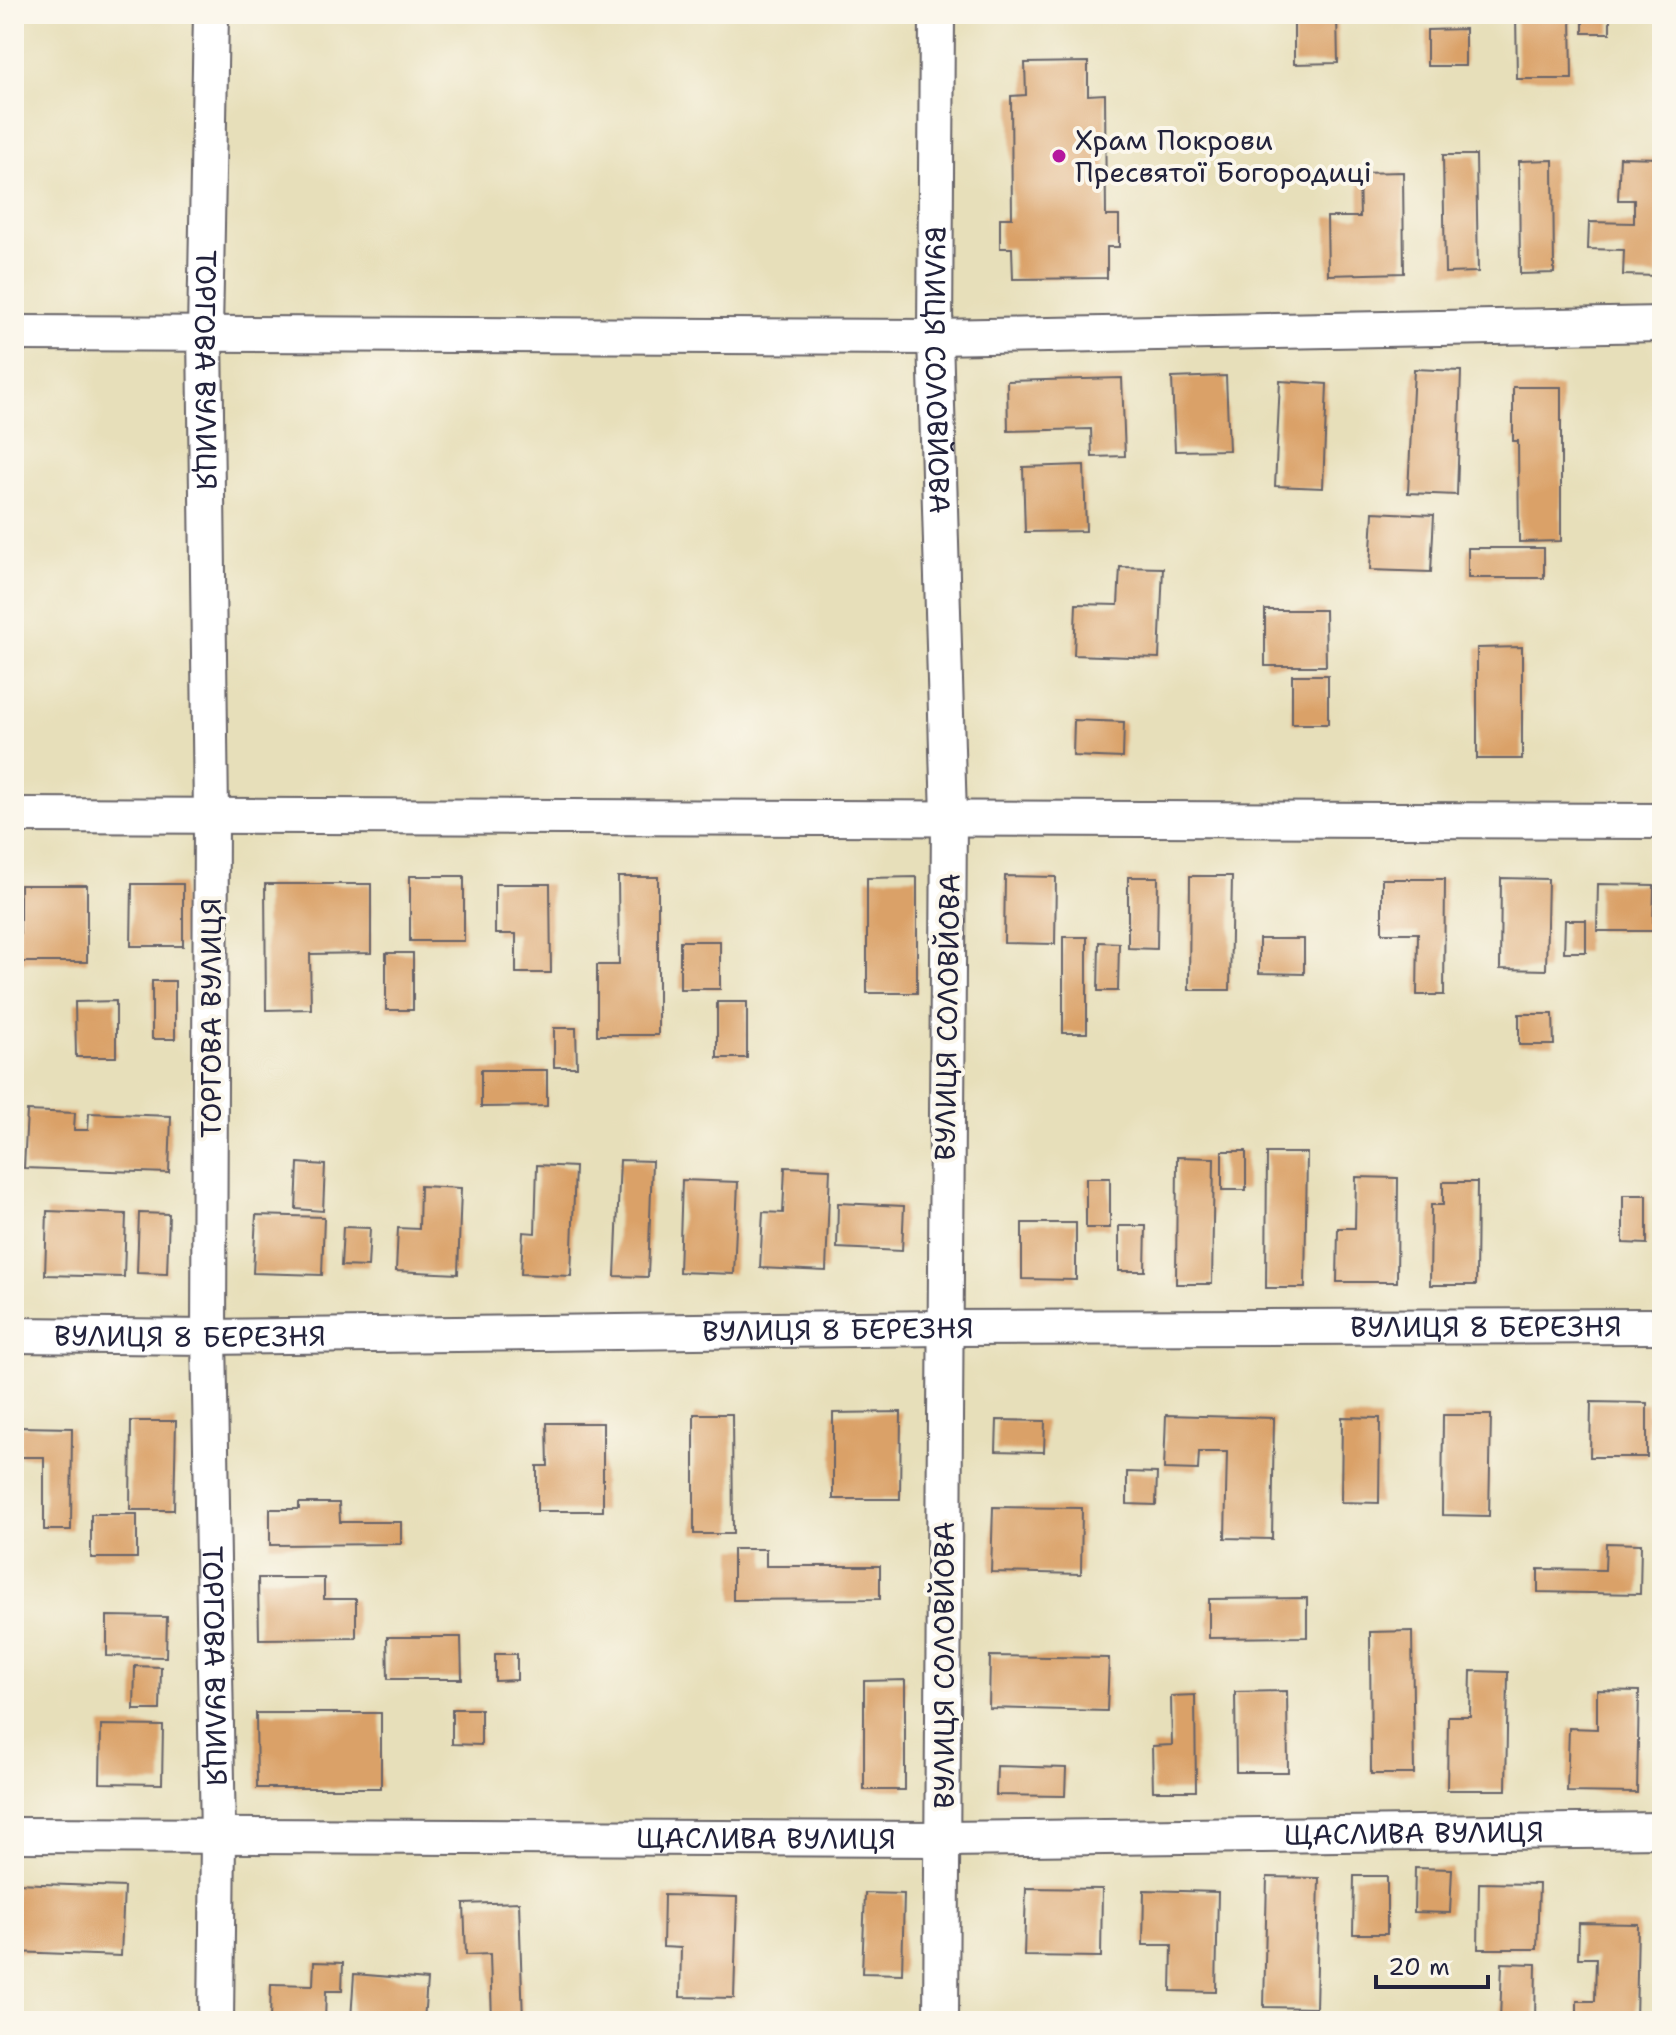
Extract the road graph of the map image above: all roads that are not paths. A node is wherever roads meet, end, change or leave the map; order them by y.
1 (211, 14) edge
2 (937, 14) edge
3 (1662, 324) edge
4 (205, 332) junction
5 (14, 333) edge
6 (935, 337) junction
7 (14, 815) edge
8 (211, 815) junction
9 (949, 817) junction
10 (1662, 821) edge
11 (1662, 1326) edge
12 (943, 1328) junction
13 (14, 1335) edge
14 (209, 1337) junction
15 (1662, 1830) edge
16 (14, 1835) edge
17 (218, 1837) junction
18 (944, 1839) junction
19 (216, 2021) edge
20 (941, 2021) edge

1 - 4 street, ТОРГОВА ВУЛИЦЯ
2 - 6 street, ВУЛИЦЯ СОЛОВЙОВА
3 - 6 street
4 - 5 street
4 - 6 street
4 - 8 street, ТОРГОВА ВУЛИЦЯ
6 - 9 street, ВУЛИЦЯ СОЛОВЙОВА
7 - 8 street
8 - 9 street
8 - 14 street, ТОРГОВА ВУЛИЦЯ
9 - 10 street
9 - 12 street, ВУЛИЦЯ СОЛОВЙОВА
11 - 12 street, ВУЛИЦЯ 8 БЕРЕЗНЯ
12 - 14 street, ВУЛИЦЯ 8 БЕРЕЗНЯ
12 - 18 street, ВУЛИЦЯ СОЛОВЙОВА
13 - 14 street, ВУЛИЦЯ 8 БЕРЕЗНЯ
14 - 17 street, ТОРГОВА ВУЛИЦЯ
15 - 18 street, ЩАСЛИВА ВУЛИЦЯ
16 - 17 street, ЩАСЛИВА ВУЛИЦЯ
17 - 18 street, ЩАСЛИВА ВУЛИЦЯ
17 - 19 street, ТОРГОВА ВУЛИЦЯ
18 - 20 street, ВУЛИЦЯ СОЛОВЙОВА

